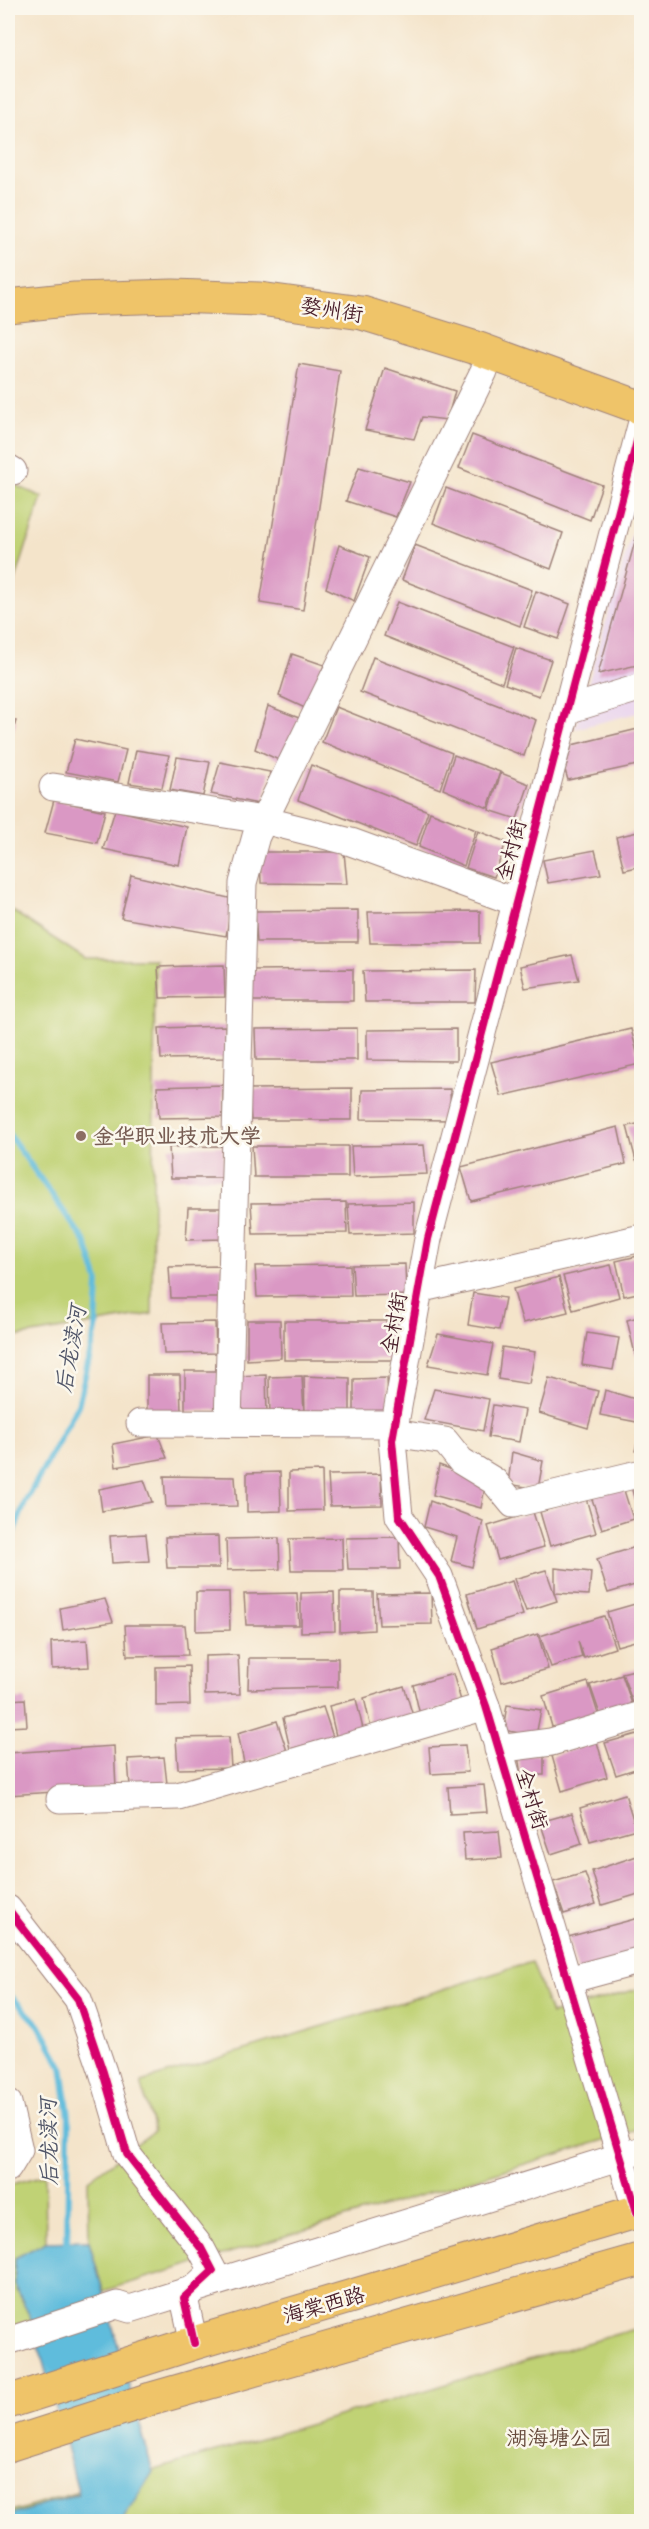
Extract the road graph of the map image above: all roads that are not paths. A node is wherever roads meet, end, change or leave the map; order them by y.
1 (8, 306) edge
2 (8, 326) edge
3 (484, 371) junction
4 (642, 408) edge
5 (641, 426) edge
6 (642, 687) edge
7 (567, 710) junction
8 (53, 787) dead end
9 (263, 820) junction
10 (516, 902) junction
11 (642, 1238) edge
12 (418, 1289) junction
13 (141, 1423) dead end
14 (228, 1423) junction
15 (394, 1429) junction
16 (642, 1473) edge
17 (486, 1706) junction
18 (642, 1715) edge
19 (498, 1749) junction
20 (60, 1799) dead end
21 (8, 1909) edge
22 (642, 1960) edge
23 (567, 1980) junction
24 (8, 2103) edge
25 (631, 2153) edge
26 (8, 2168) edge
27 (639, 2211) edge
28 (642, 2246) edge
29 (642, 2259) edge
30 (194, 2289) junction
31 (497, 2300) junction
32 (15, 2338) edge
33 (194, 2343) junction
34 (8, 2402) edge
35 (8, 2445) edge

1 - 4 main road, 婺州街
2 - 3 main road, 婺州街
3 - 5 main road, 婺州街
3 - 9 street
5 - 7 street, 全村街
6 - 7 street
7 - 10 street, 全村街
8 - 9 street
9 - 10 street
9 - 14 street
10 - 12 street, 全村街
11 - 12 street
12 - 15 street, 全村街
13 - 14 street
14 - 15 street
15 - 16 street
15 - 17 street, 全村街
17 - 19 street, 全村街
17 - 20 street
18 - 19 street
19 - 23 street, 全村街
21 - 30 street
22 - 23 street
23 - 25 street, 全村街
24 - 26 street
25 - 27 street, 全村街
25 - 30 street
27 - 33 main road, 海棠西路
28 - 31 main road
29 - 31 main road, 海棠西路
30 - 32 street
30 - 33 street
31 - 35 main road, 海棠西路
33 - 34 main road, 海棠西路

